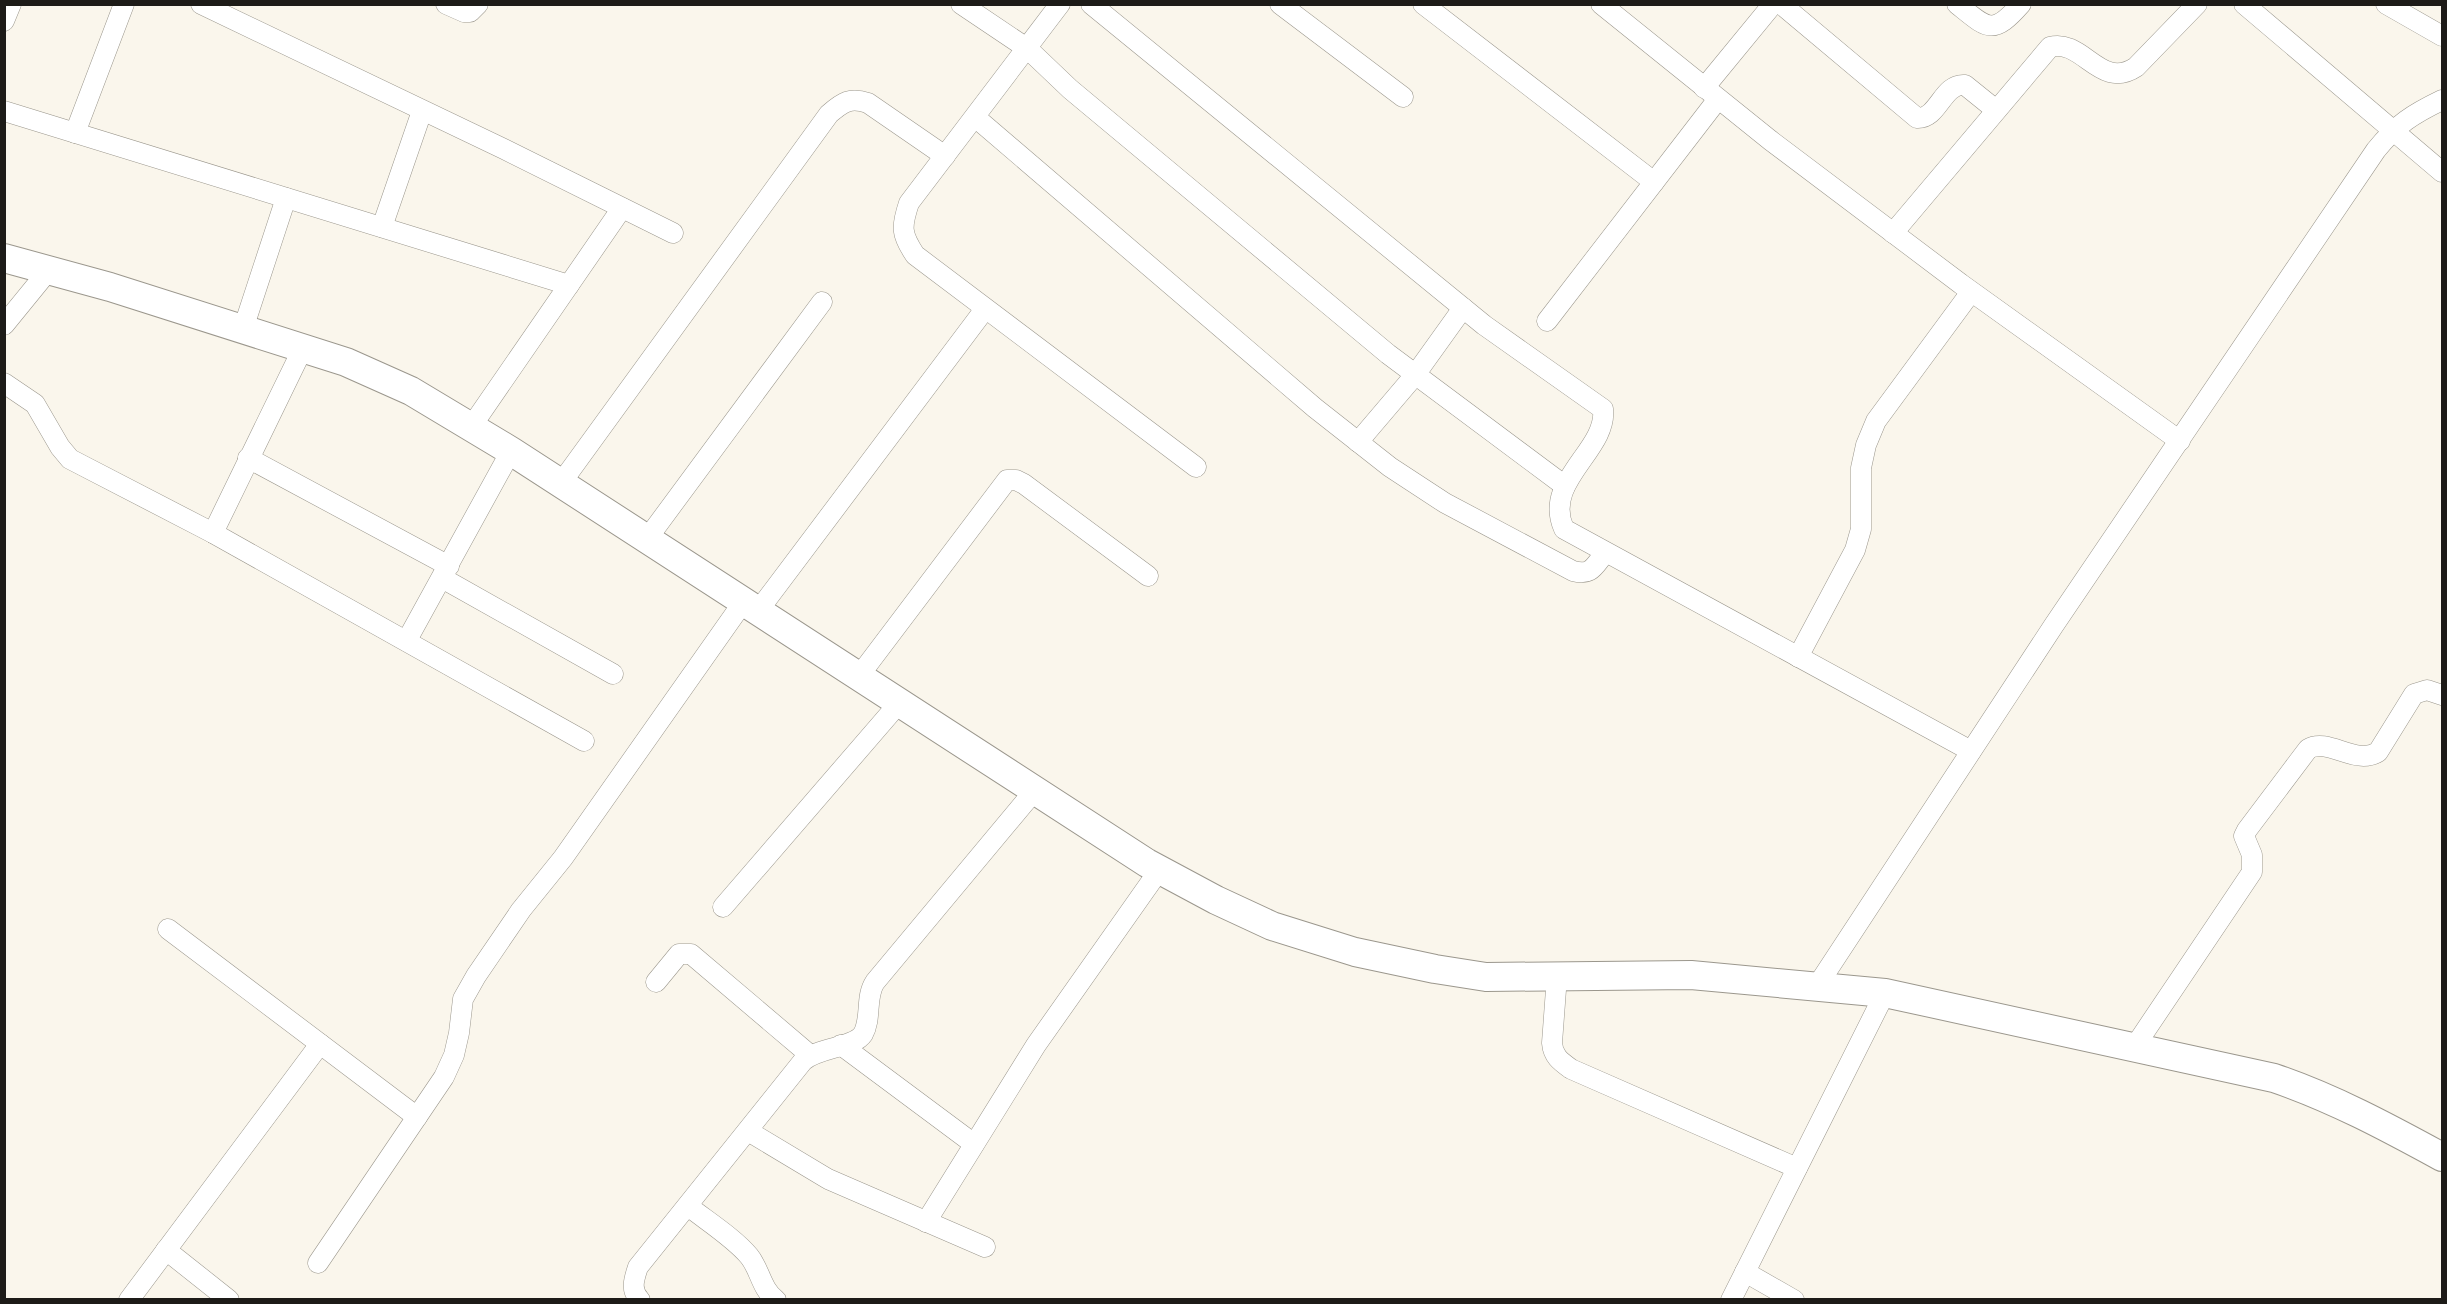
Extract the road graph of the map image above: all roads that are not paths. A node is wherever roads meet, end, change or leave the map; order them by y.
1 (11, 4) edge
2 (124, 4) edge
3 (201, 4) edge
4 (446, 4) edge
5 (478, 4) edge
6 (961, 4) edge
7 (1060, 4) edge
8 (1091, 4) edge
9 (1280, 4) edge
10 (1424, 4) edge
11 (1601, 4) edge
12 (1773, 4) edge
13 (1781, 4) edge
14 (1957, 4) edge
15 (2021, 4) edge
16 (2198, 4) edge
17 (2244, 4) edge
18 (2386, 4) edge
19 (1621, 11) edge
20 (4, 21) edge
21 (2442, 36) edge
22 (1028, 49) junction
23 (1711, 93) junction
24 (1403, 97) dead end
25 (2442, 100) edge
26 (1996, 110) junction
27 (4, 111) edge
28 (422, 111) junction
29 (975, 117) junction
30 (2392, 130) junction
31 (75, 133) junction
32 (945, 156) junction
33 (2442, 172) edge
34 (1654, 182) junction
35 (286, 198) junction
36 (622, 208) junction
37 (382, 227) junction
38 (674, 233) dead end
39 (1893, 233) junction
40 (4, 258) edge
41 (48, 271) junction
42 (569, 285) junction
43 (1971, 292) junction
44 (822, 302) dead end
45 (1462, 308) junction
46 (986, 309) junction
47 (1547, 321) dead end
48 (4, 325) edge
49 (243, 329) junction
50 (303, 348) junction
51 (1415, 375) junction
52 (4, 383) edge
53 (471, 427) junction
54 (2180, 441) junction
55 (1358, 442) junction
56 (511, 451) junction
57 (248, 458) junction
58 (1196, 467) dead end
59 (561, 483) junction
60 (1565, 486) junction
61 (213, 533) junction
62 (647, 539) junction
63 (1605, 553) junction
64 (446, 572) junction
65 (1148, 576) dead end
66 (751, 606) junction
67 (407, 640) junction
68 (1798, 657) junction
69 (613, 674) dead end
70 (859, 676) junction
71 (2442, 695) edge
72 (900, 702) junction
73 (584, 741) dead end
74 (1971, 751) junction
75 (1035, 790) junction
76 (1160, 869) junction
77 (723, 908) dead end
78 (168, 929) dead end
79 (1557, 976) junction
80 (656, 982) dead end
81 (1817, 986) junction
82 (1885, 993) junction
83 (320, 1044) junction
84 (841, 1045) junction
85 (2135, 1046) junction
86 (810, 1055) junction
87 (417, 1117) junction
88 (748, 1131) junction
89 (974, 1144) junction
90 (2442, 1156) edge
91 (1797, 1168) junction
92 (688, 1206) junction
93 (926, 1222) junction
94 (984, 1247) dead end
95 (165, 1250) junction
96 (318, 1263) dead end
97 (1745, 1272) junction
98 (129, 1299) edge
99 (229, 1299) edge
100 (640, 1299) edge
101 (776, 1299) edge
102 (1731, 1299) edge
103 (1794, 1299) edge

1 - 20 street
2 - 31 street
3 - 28 street
4 - 5 street
6 - 22 street
7 - 22 street
8 - 45 street
9 - 24 street
10 - 34 street
11 - 19 street
12 - 23 street
13 - 26 street
14 - 15 street
16 - 26 street
17 - 30 street
18 - 21 street
19 - 23 street
22 - 29 street
22 - 51 street
23 - 34 street
23 - 39 street
25 - 30 street
26 - 39 street
27 - 31 street
28 - 36 street
28 - 37 street
29 - 32 street
29 - 55 street
30 - 33 street
30 - 54 street
31 - 35 street
32 - 46 street
32 - 59 street
34 - 47 street
35 - 37 street
35 - 49 street
36 - 38 street
36 - 42 street
37 - 42 street
39 - 43 street
40 - 41 street
41 - 48 street
41 - 49 street
42 - 53 street
43 - 54 street
43 - 68 street
44 - 62 street
45 - 51 street
45 - 60 street
46 - 58 street
46 - 66 street
49 - 50 street
50 - 53 street
50 - 57 street
51 - 55 street
51 - 60 street
52 - 61 street
53 - 56 street
54 - 74 street
55 - 63 street
56 - 59 street
56 - 64 street
57 - 61 street
57 - 64 street
59 - 62 street
60 - 63 street
61 - 67 street
62 - 66 street
63 - 68 street
64 - 67 street
64 - 69 street
65 - 70 street
66 - 70 street
66 - 87 street
67 - 73 street
68 - 74 street
70 - 72 street
71 - 85 street
72 - 75 street
72 - 77 street
74 - 81 street
75 - 76 street
75 - 84 street
76 - 79 street
76 - 89 street
78 - 83 street
79 - 81 street
79 - 91 street
80 - 86 street
81 - 82 street
82 - 85 street
82 - 91 street
83 - 87 street
83 - 95 street
84 - 86 street
84 - 89 street
85 - 90 street
86 - 88 street
87 - 96 street
88 - 92 street
88 - 93 street
89 - 93 street
91 - 97 street
92 - 100 street
92 - 101 street
93 - 94 street
95 - 98 street
95 - 99 street
97 - 102 street
97 - 103 street

